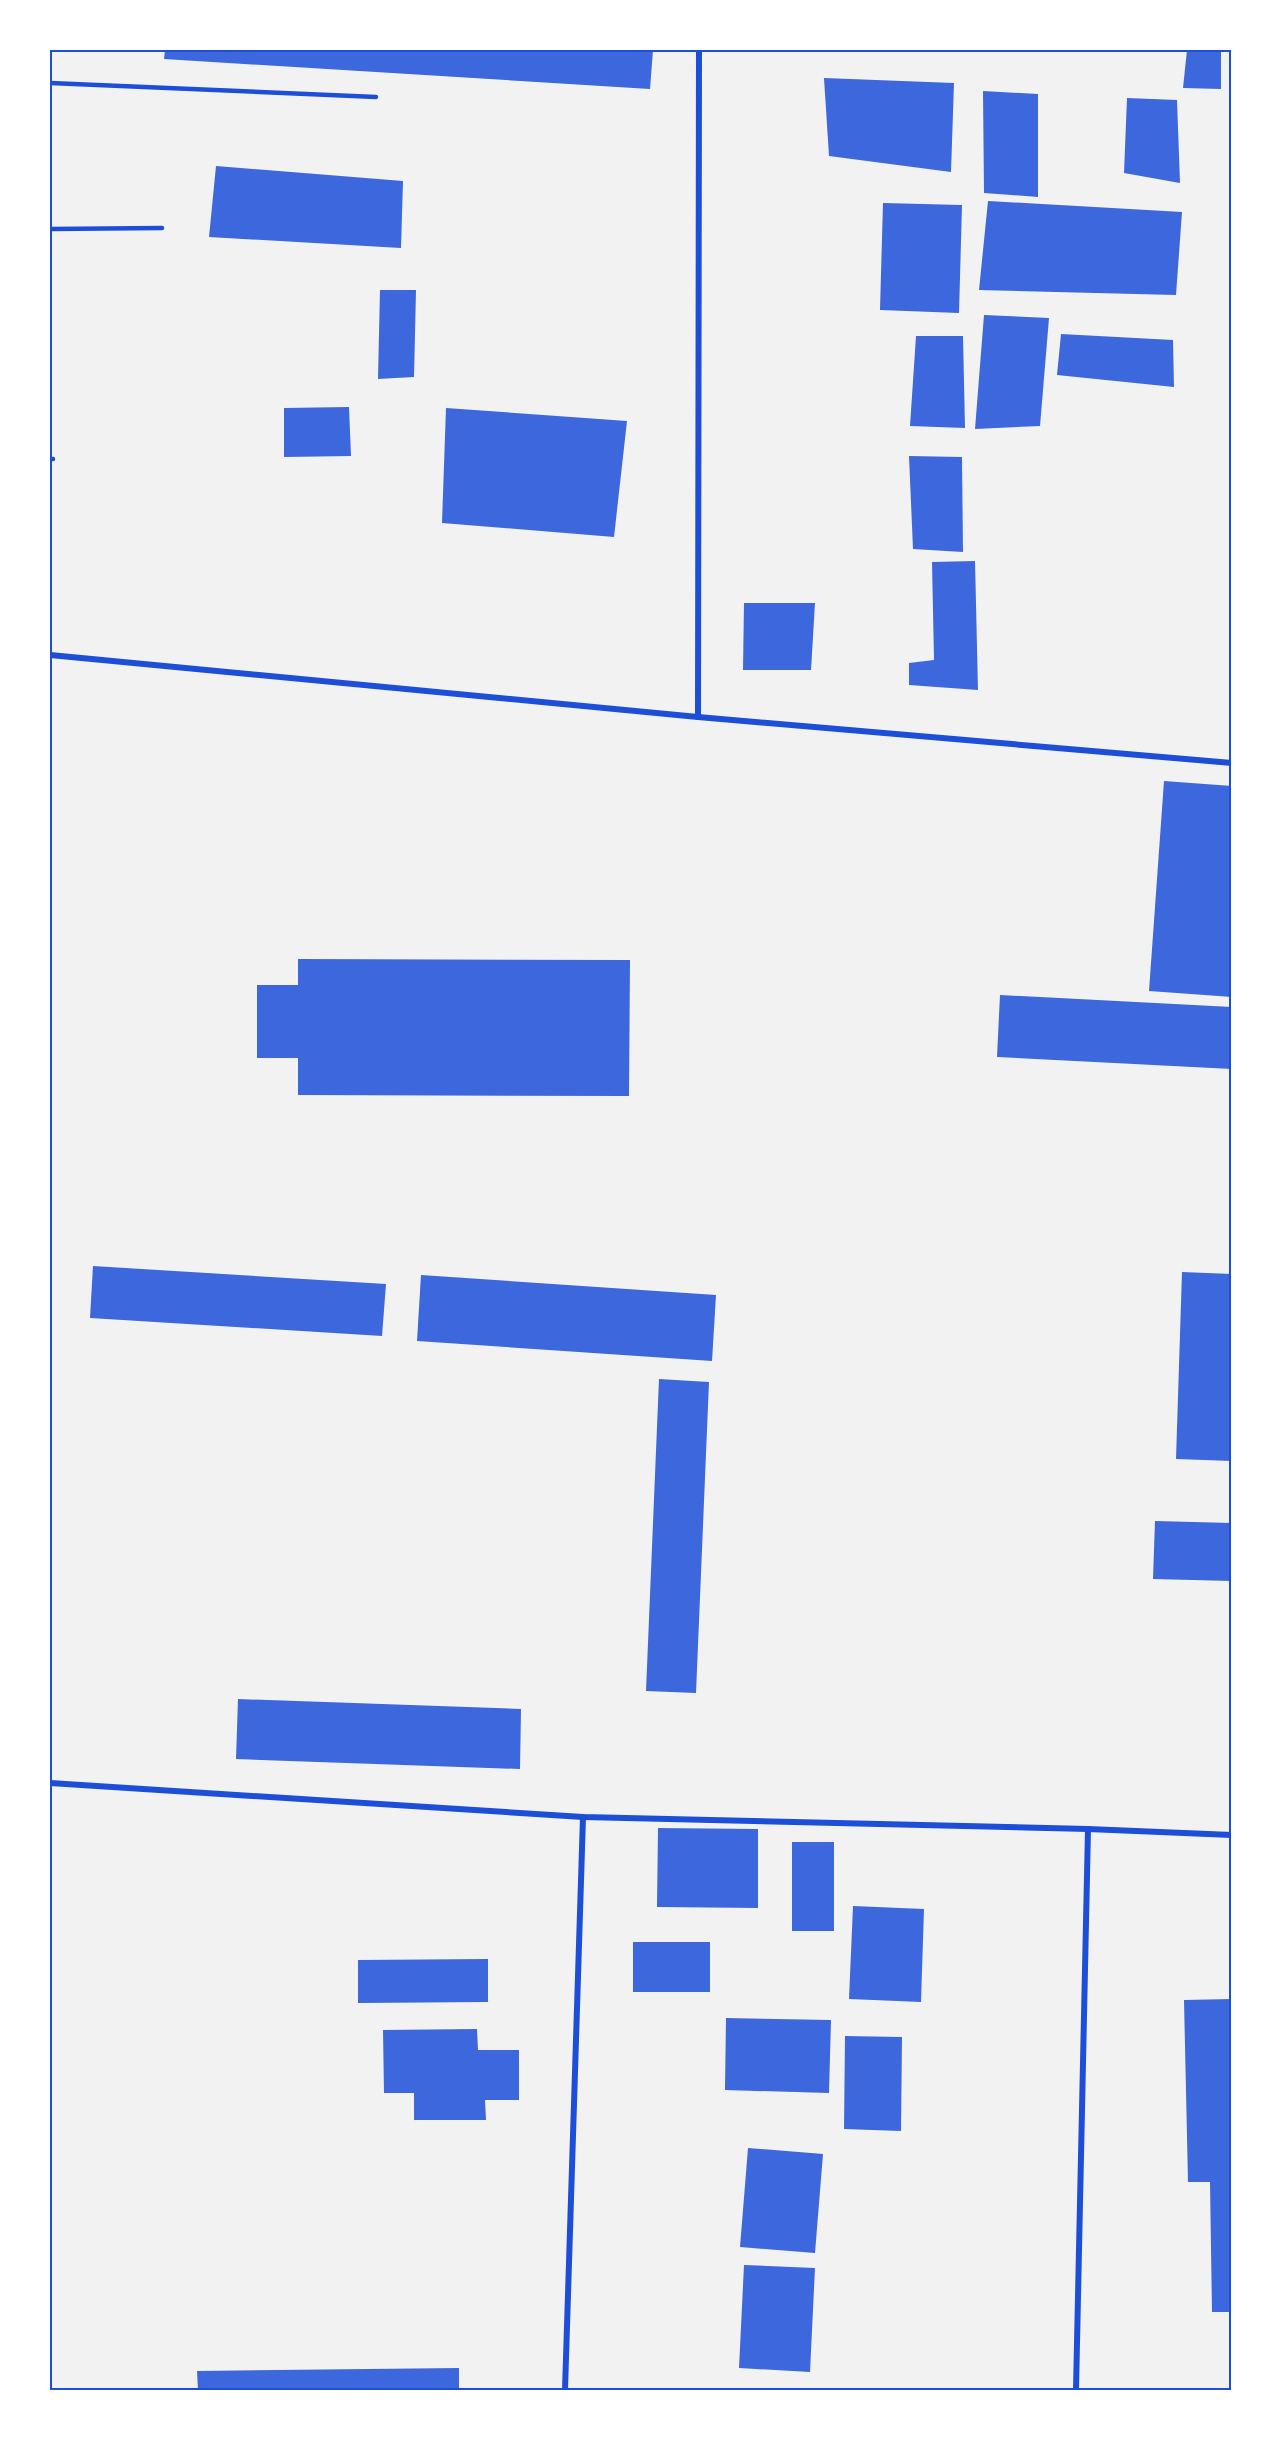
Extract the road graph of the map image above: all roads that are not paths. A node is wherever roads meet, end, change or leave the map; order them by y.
1 (699, 50) edge
2 (50, 83) edge
3 (376, 97) dead end
4 (162, 228) dead end
5 (50, 229) edge
6 (50, 656) edge
7 (698, 717) junction
8 (1232, 763) edge
9 (50, 1783) edge
10 (583, 1817) junction
11 (1088, 1829) junction
12 (1232, 1835) edge
13 (565, 2391) edge
14 (1076, 2391) edge

1 - 7 street
2 - 3 lane
4 - 5 lane
6 - 7 street
7 - 8 street
9 - 10 street
10 - 11 street
10 - 13 street
11 - 12 street
11 - 14 street

